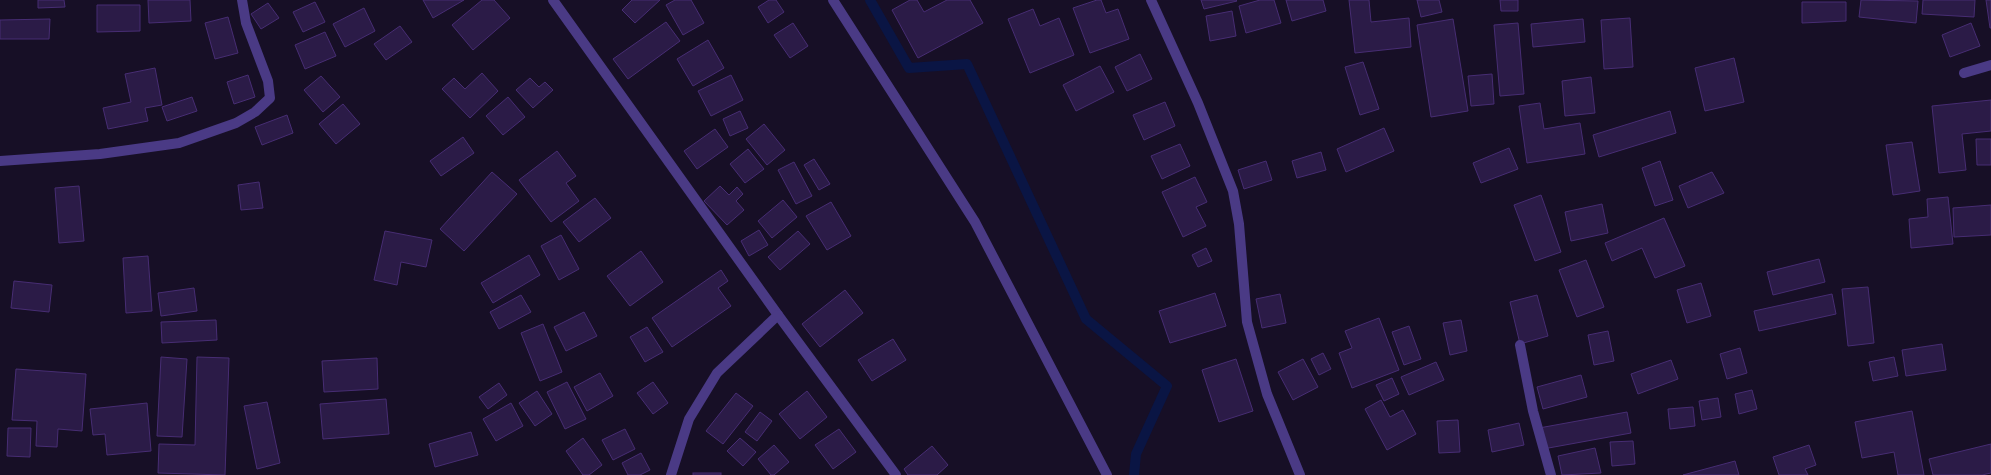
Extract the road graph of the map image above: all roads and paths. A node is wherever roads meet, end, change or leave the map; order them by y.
1 (242, 0) edge
2 (553, 0) edge
3 (833, 0) edge
4 (1151, 0) edge
5 (1991, 66) edge
6 (1964, 72) dead end
7 (0, 161) edge
8 (778, 315) junction
9 (1520, 345) dead end
10 (672, 475) edge
11 (896, 475) edge
12 (1108, 475) edge
13 (1300, 475) edge
14 (1551, 475) edge

1 - 7 street
2 - 8 street
3 - 12 street
4 - 13 street
5 - 6 street
8 - 10 street
8 - 11 street
9 - 14 street

